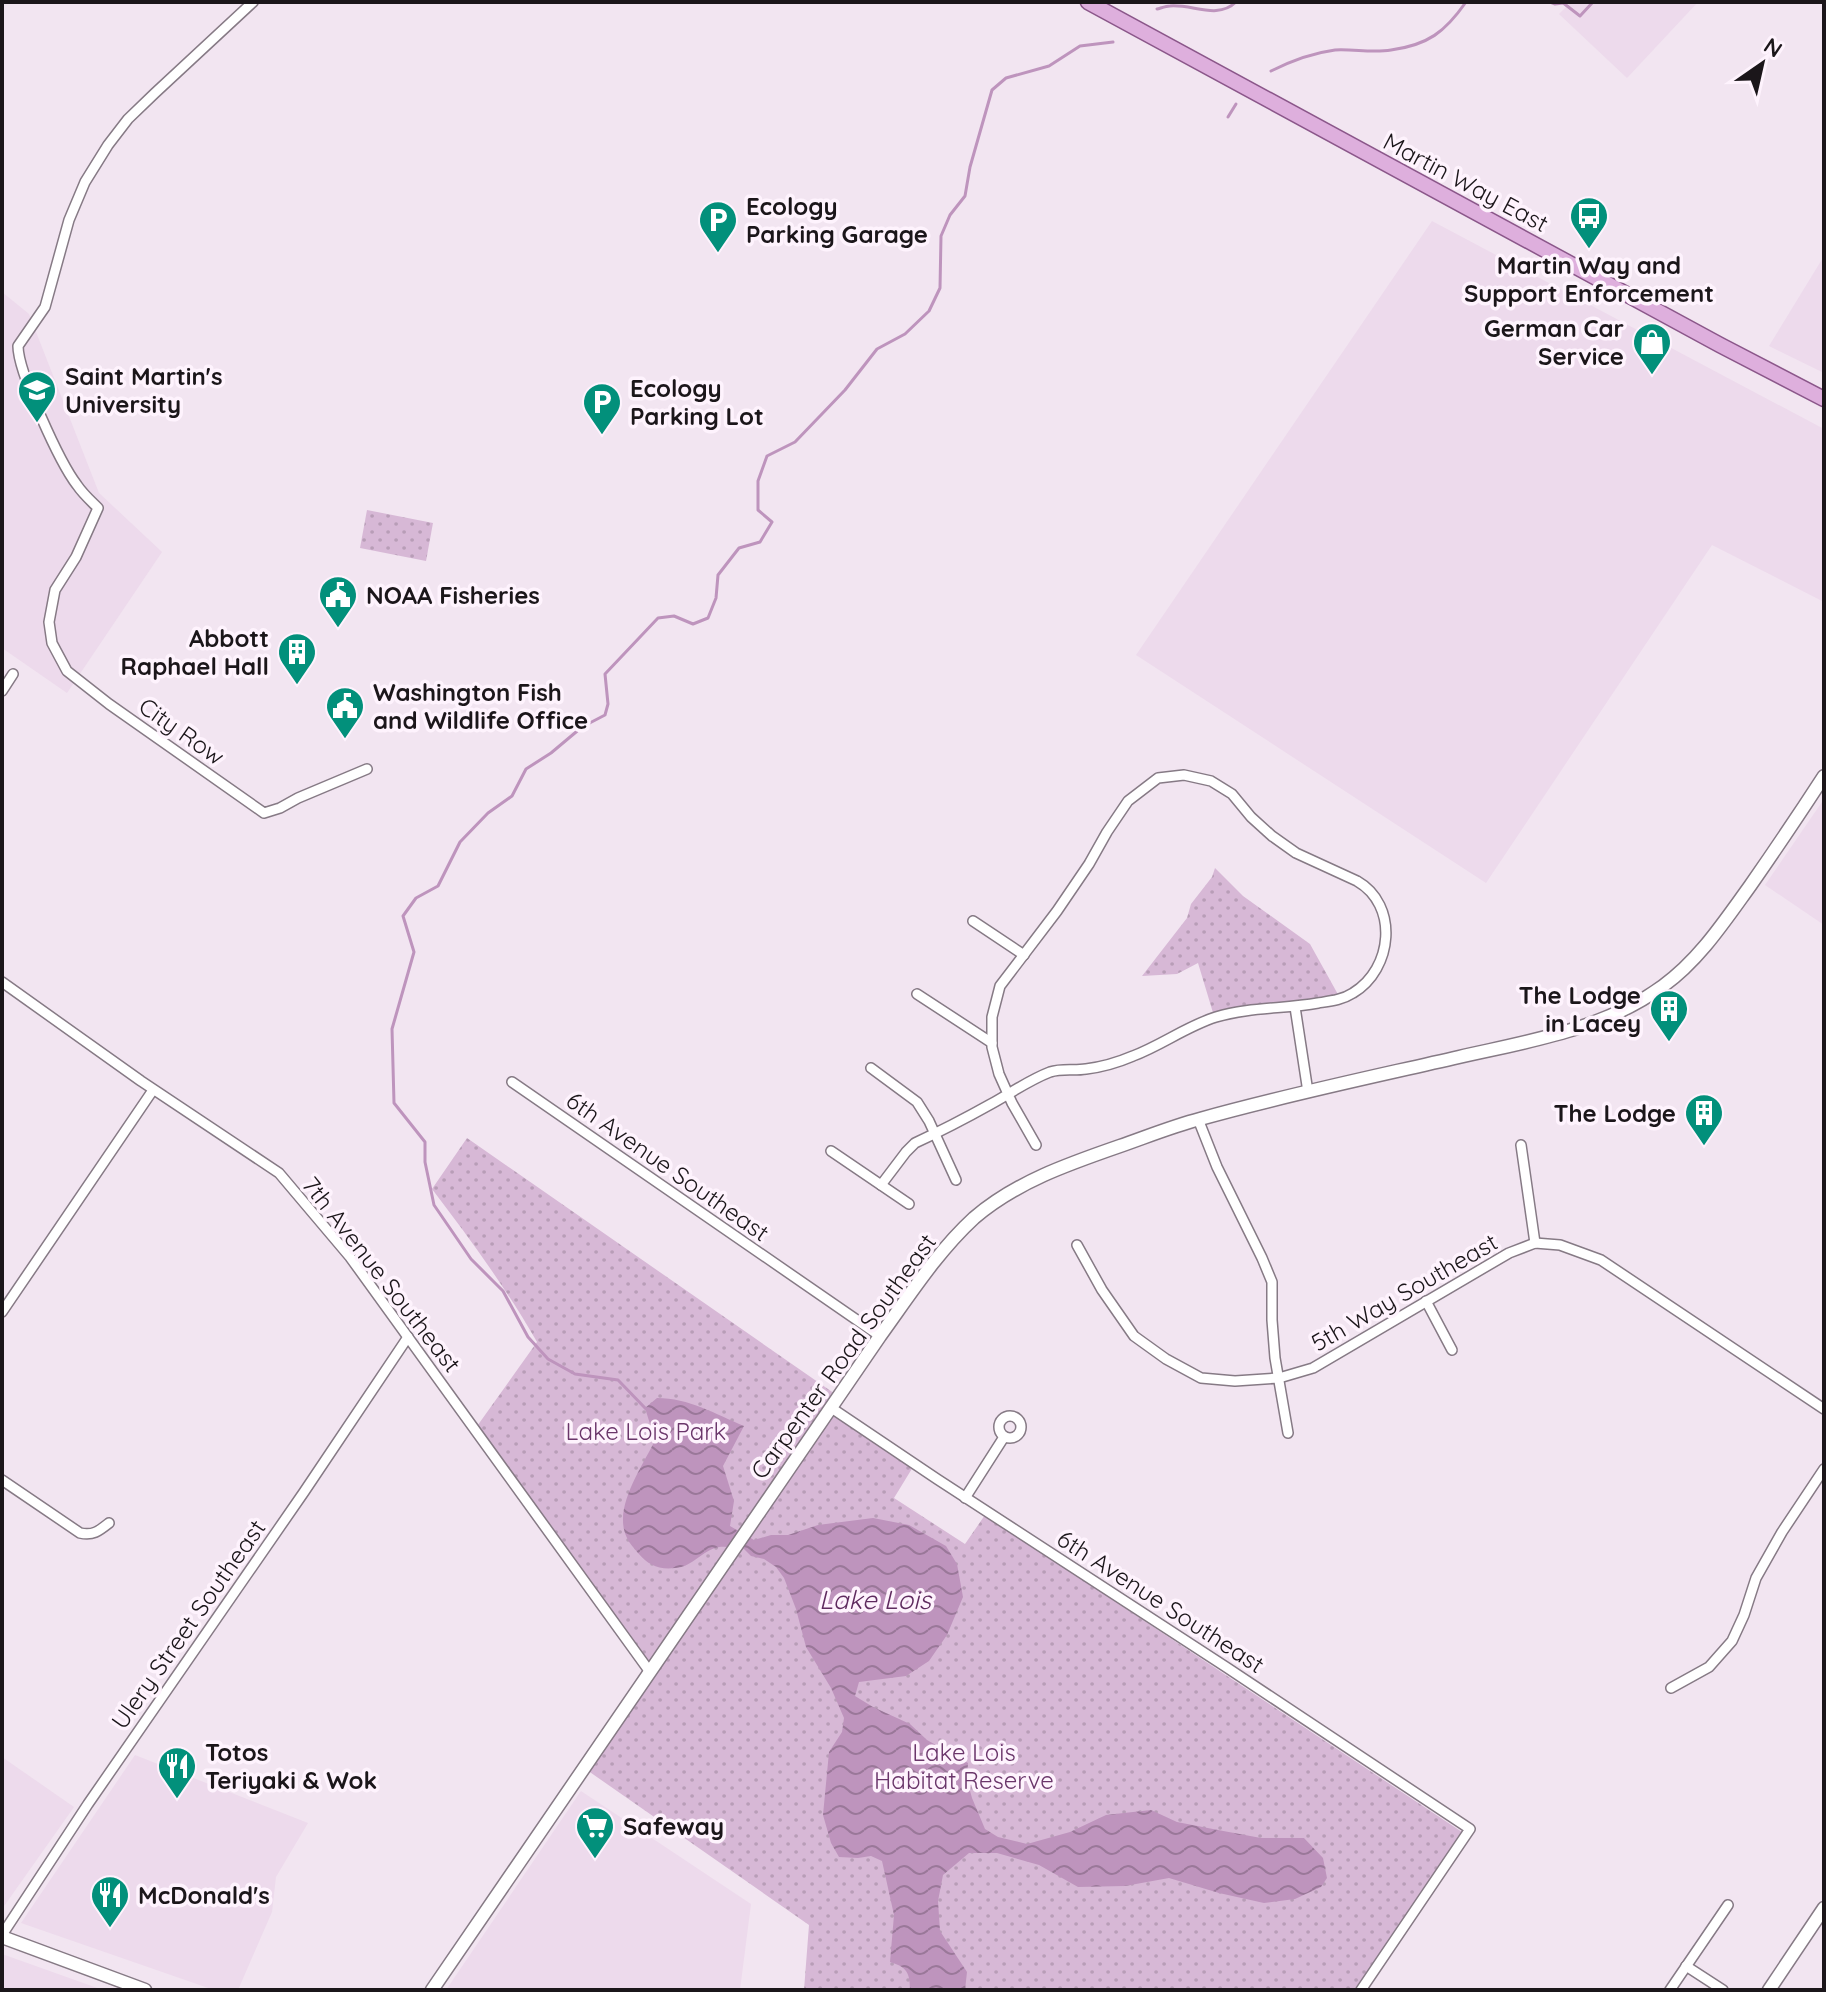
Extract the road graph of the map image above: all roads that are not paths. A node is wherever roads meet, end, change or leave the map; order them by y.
1 (253, 2) edge
2 (1088, 2) edge
3 (1824, 399) edge
4 (13, 674) dead end
5 (2, 691) edge
6 (367, 769) dead end
7 (1824, 776) edge
8 (973, 921) dead end
9 (1024, 955) junction
10 (2, 982) edge
11 (917, 994) dead end
12 (1295, 1007) junction
13 (992, 1043) junction
14 (871, 1068) dead end
15 (512, 1082) dead end
16 (153, 1090) junction
17 (1308, 1092) junction
18 (1008, 1094) junction
19 (1198, 1119) junction
20 (935, 1134) junction
21 (1036, 1145) dead end
22 (1521, 1145) dead end
23 (831, 1151) dead end
24 (956, 1180) dead end
25 (881, 1185) junction
26 (909, 1204) dead end
27 (1535, 1243) junction
28 (1077, 1245) dead end
29 (1426, 1301) junction
30 (2, 1312) edge
31 (880, 1336) junction
32 (408, 1337) junction
33 (1452, 1350) dead end
34 (1279, 1378) junction
35 (830, 1407) junction
36 (1824, 1409) edge
37 (1288, 1433) dead end
38 (1004, 1437) dead end
39 (1824, 1469) edge
40 (2, 1480) edge
41 (965, 1498) junction
42 (109, 1523) dead end
43 (650, 1672) junction
44 (1671, 1688) dead end
45 (1728, 1905) dead end
46 (1824, 1908) edge
47 (2, 1936) edge
48 (1686, 1966) junction
49 (145, 1990) edge
50 (432, 1990) edge
51 (1361, 1990) edge
52 (1670, 1990) edge
53 (1723, 1990) edge
54 (1769, 1990) edge

1 - 6 street, City Row
2 - 3 main road, Martin Way East
4 - 5 street
7 - 17 main road, Carpenter Road Southeast
8 - 9 street
9 - 12 street
9 - 13 street
10 - 16 street, 7th Avenue Southeast
11 - 13 street
12 - 17 street
12 - 18 street
13 - 18 street
14 - 20 street
15 - 31 street, 6th Avenue Southeast
16 - 30 street
16 - 32 street, 7th Avenue Southeast
17 - 19 main road, Carpenter Road Southeast
18 - 20 street
18 - 21 street
19 - 31 main road, Carpenter Road Southeast
19 - 34 street, 5th Way Southeast
20 - 24 street
20 - 25 street
22 - 27 street
23 - 25 street
25 - 26 street
27 - 29 street, 5th Way Southeast
27 - 36 street, 5th Way Southeast
28 - 34 street
29 - 33 street
29 - 34 street, 5th Way Southeast
31 - 35 main road, Carpenter Road Southeast
32 - 43 street, 7th Avenue Southeast
32 - 47 street, Ulery Street Southeast
34 - 37 street
35 - 41 street, 6th Avenue Southeast
35 - 43 main road, Carpenter Road Southeast
38 - 41 street
39 - 44 street
40 - 42 street
41 - 51 street, 6th Avenue Southeast
43 - 50 main road, Carpenter Road Southeast
45 - 48 street
46 - 54 main road
47 - 49 main road
48 - 52 street
48 - 53 street

